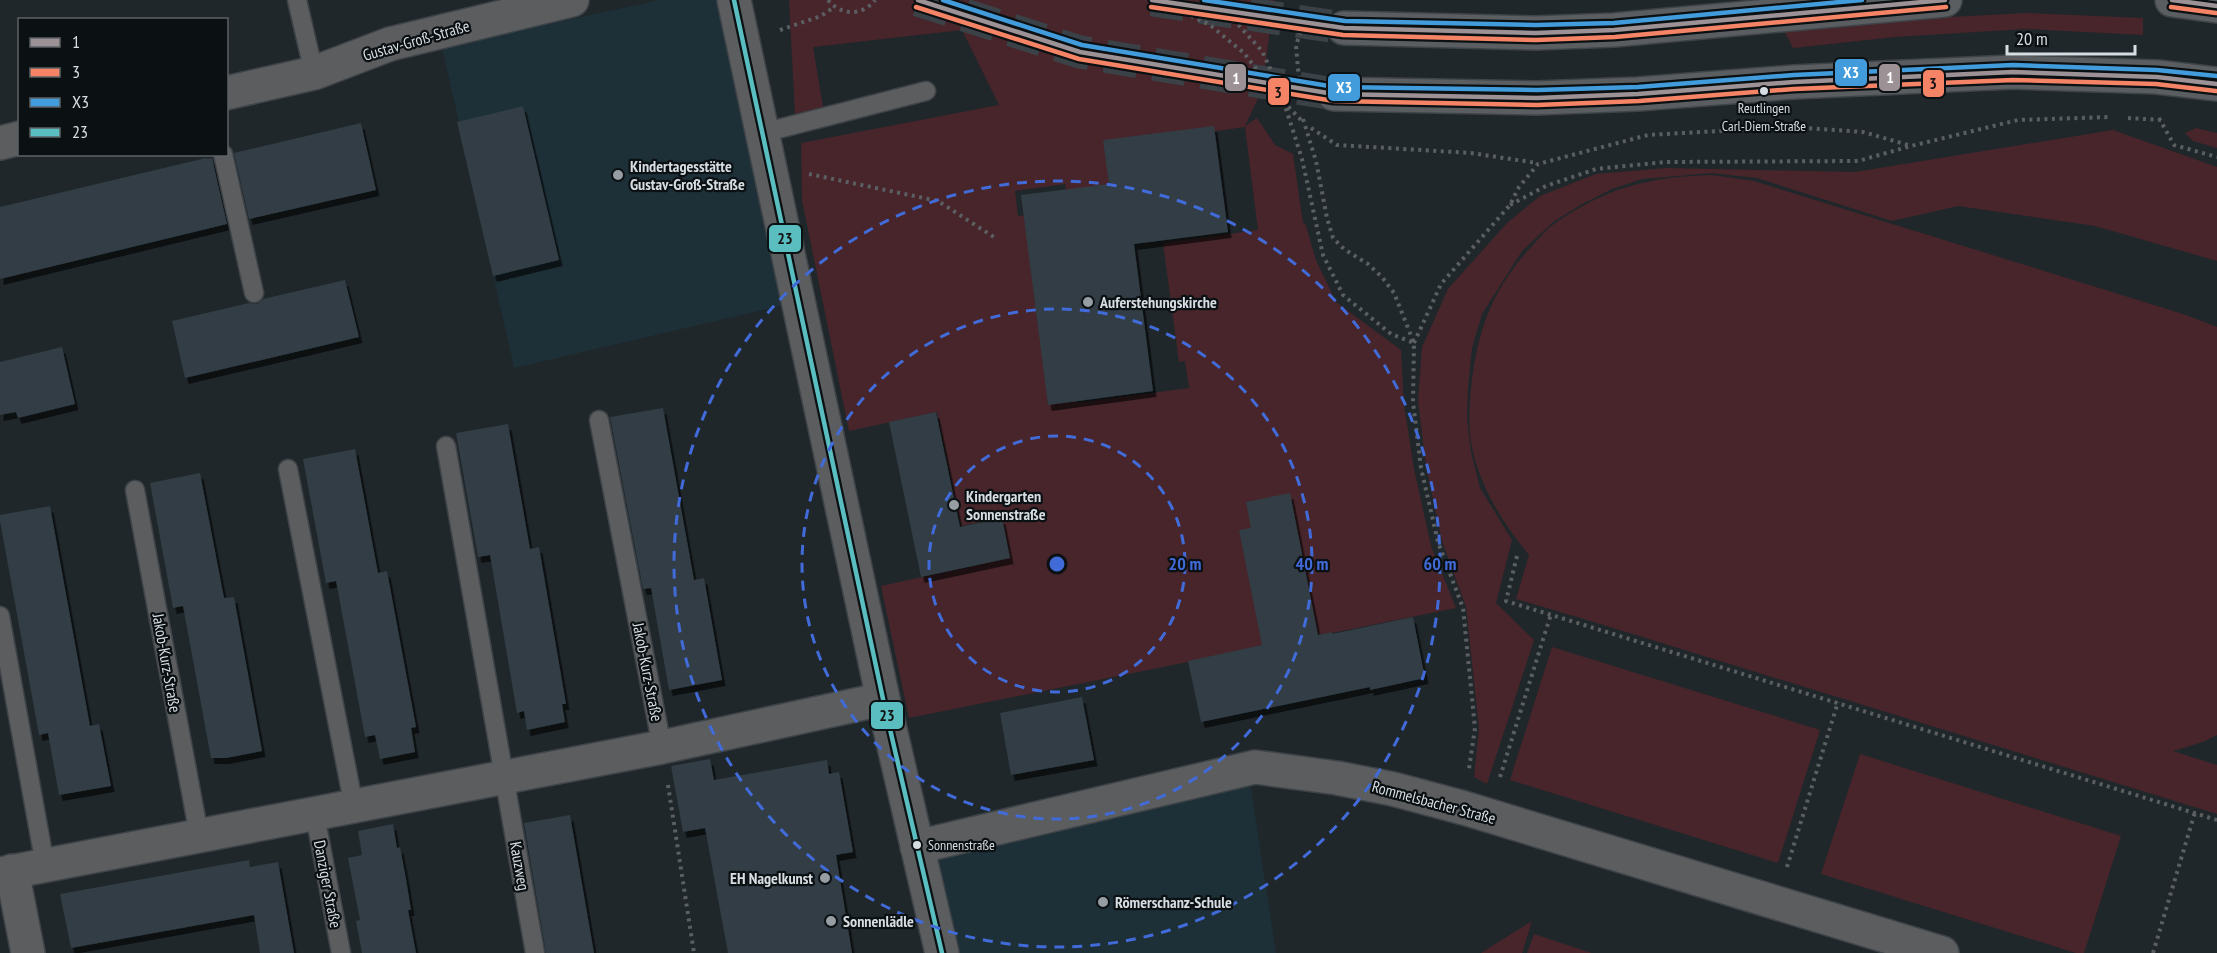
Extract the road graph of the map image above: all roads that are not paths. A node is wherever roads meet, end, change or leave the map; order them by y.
1 (297, 0) edge
2 (572, 0) edge
3 (734, 0) edge
4 (1945, 0) edge
5 (2172, 0) edge
6 (2217, 6) edge
7 (1344, 28) tunnel mouth
8 (314, 73) junction
9 (2217, 84) edge
10 (926, 91) dead end
11 (228, 93) edge
12 (1334, 94) tunnel mouth
13 (762, 133) junction
14 (18, 138) edge
15 (0, 143) edge
16 (223, 156) edge
17 (254, 293) dead end
18 (599, 420) dead end
19 (446, 446) dead end
20 (288, 470) dead end
21 (135, 490) dead end
22 (0, 616) edge
23 (883, 699) junction
24 (662, 747) junction
25 (504, 778) junction
26 (354, 807) junction
27 (315, 814) junction
28 (199, 835) junction
29 (917, 847) junction
30 (45, 865) junction
31 (6, 872) edge
32 (28, 953) edge
33 (341, 953) edge
34 (535, 953) edge
35 (942, 953) edge
36 (1942, 953) edge

1 - 8 lane
2 - 8 street, Gustav-Groß-Straße
3 - 13 street
4 - 7 main road
5 - 6 main road
8 - 11 street, Gustav-Groß-Straße
9 - 12 main road
10 - 13 lane
13 - 23 street
14 - 15 street
16 - 17 lane
18 - 24 lane, Jakob-Kurz-Straße
19 - 25 lane
20 - 26 lane
21 - 28 lane, Jakob-Kurz-Straße
22 - 30 lane
23 - 24 street
23 - 29 street
24 - 25 street
25 - 26 street
25 - 34 lane, Kauzweg
26 - 27 street
27 - 28 street
27 - 33 lane, Danziger Straße
28 - 30 street
29 - 35 street
29 - 36 street, Rommelsbacher Straße
30 - 31 street
31 - 32 street

